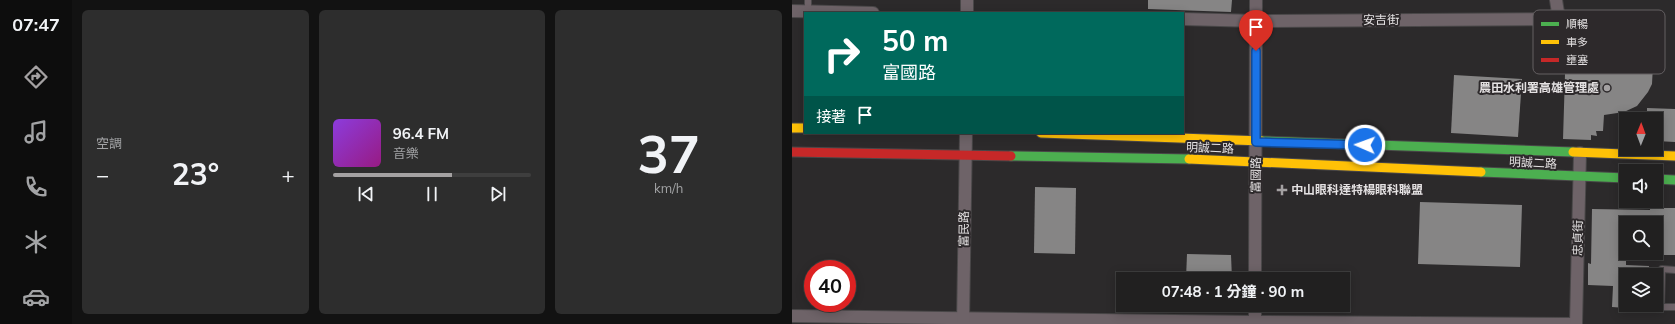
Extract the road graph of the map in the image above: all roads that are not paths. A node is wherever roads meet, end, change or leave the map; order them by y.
1 (967, 0) edge
2 (1256, 0) edge
3 (1556, 0) edge
4 (808, 6) edge
5 (1558, 10) edge
6 (792, 11) edge
7 (864, 12) edge
8 (967, 12) edge
9 (1184, 19) edge
10 (1533, 20) edge
11 (1256, 21) junction
12 (792, 128) edge
13 (804, 128) edge
14 (966, 134) edge
15 (1065, 134) edge
16 (1256, 142) junction
17 (792, 152) edge
18 (1580, 153) junction
19 (966, 155) junction
20 (1675, 156) edge
21 (1256, 162) junction
22 (1580, 177) junction
23 (1619, 178) edge
24 (1663, 179) edge
25 (1675, 180) edge
26 (1675, 270) edge
27 (1255, 272) edge
28 (1675, 307) edge
29 (1255, 312) edge
30 (792, 316) edge
31 (963, 321) edge
32 (1255, 323) edge
33 (1576, 324) edge

1 - 8 street
2 - 11 street, 富國路
3 - 5 street, 安吉街
4 - 6 street
4 - 7 street
9 - 11 street, 安吉街
10 - 11 street, 安吉街
11 - 16 street, 富國路
12 - 13 street
14 - 19 street, 富民路
15 - 16 street, 明誠二路
16 - 18 street, 明誠二路
16 - 21 street, 富國路
17 - 19 street, 明誠二路
18 - 20 street, 明誠二路
18 - 22 street, 忠貞街
19 - 21 street, 明誠二路
19 - 31 street, 富民路
21 - 22 street, 明誠二路
21 - 27 street, 富國路
22 - 23 street, 明誠二路
22 - 33 street, 忠貞街
24 - 25 street
26 - 28 lane
29 - 32 street
30 - 31 street
31 - 32 street
32 - 33 street

